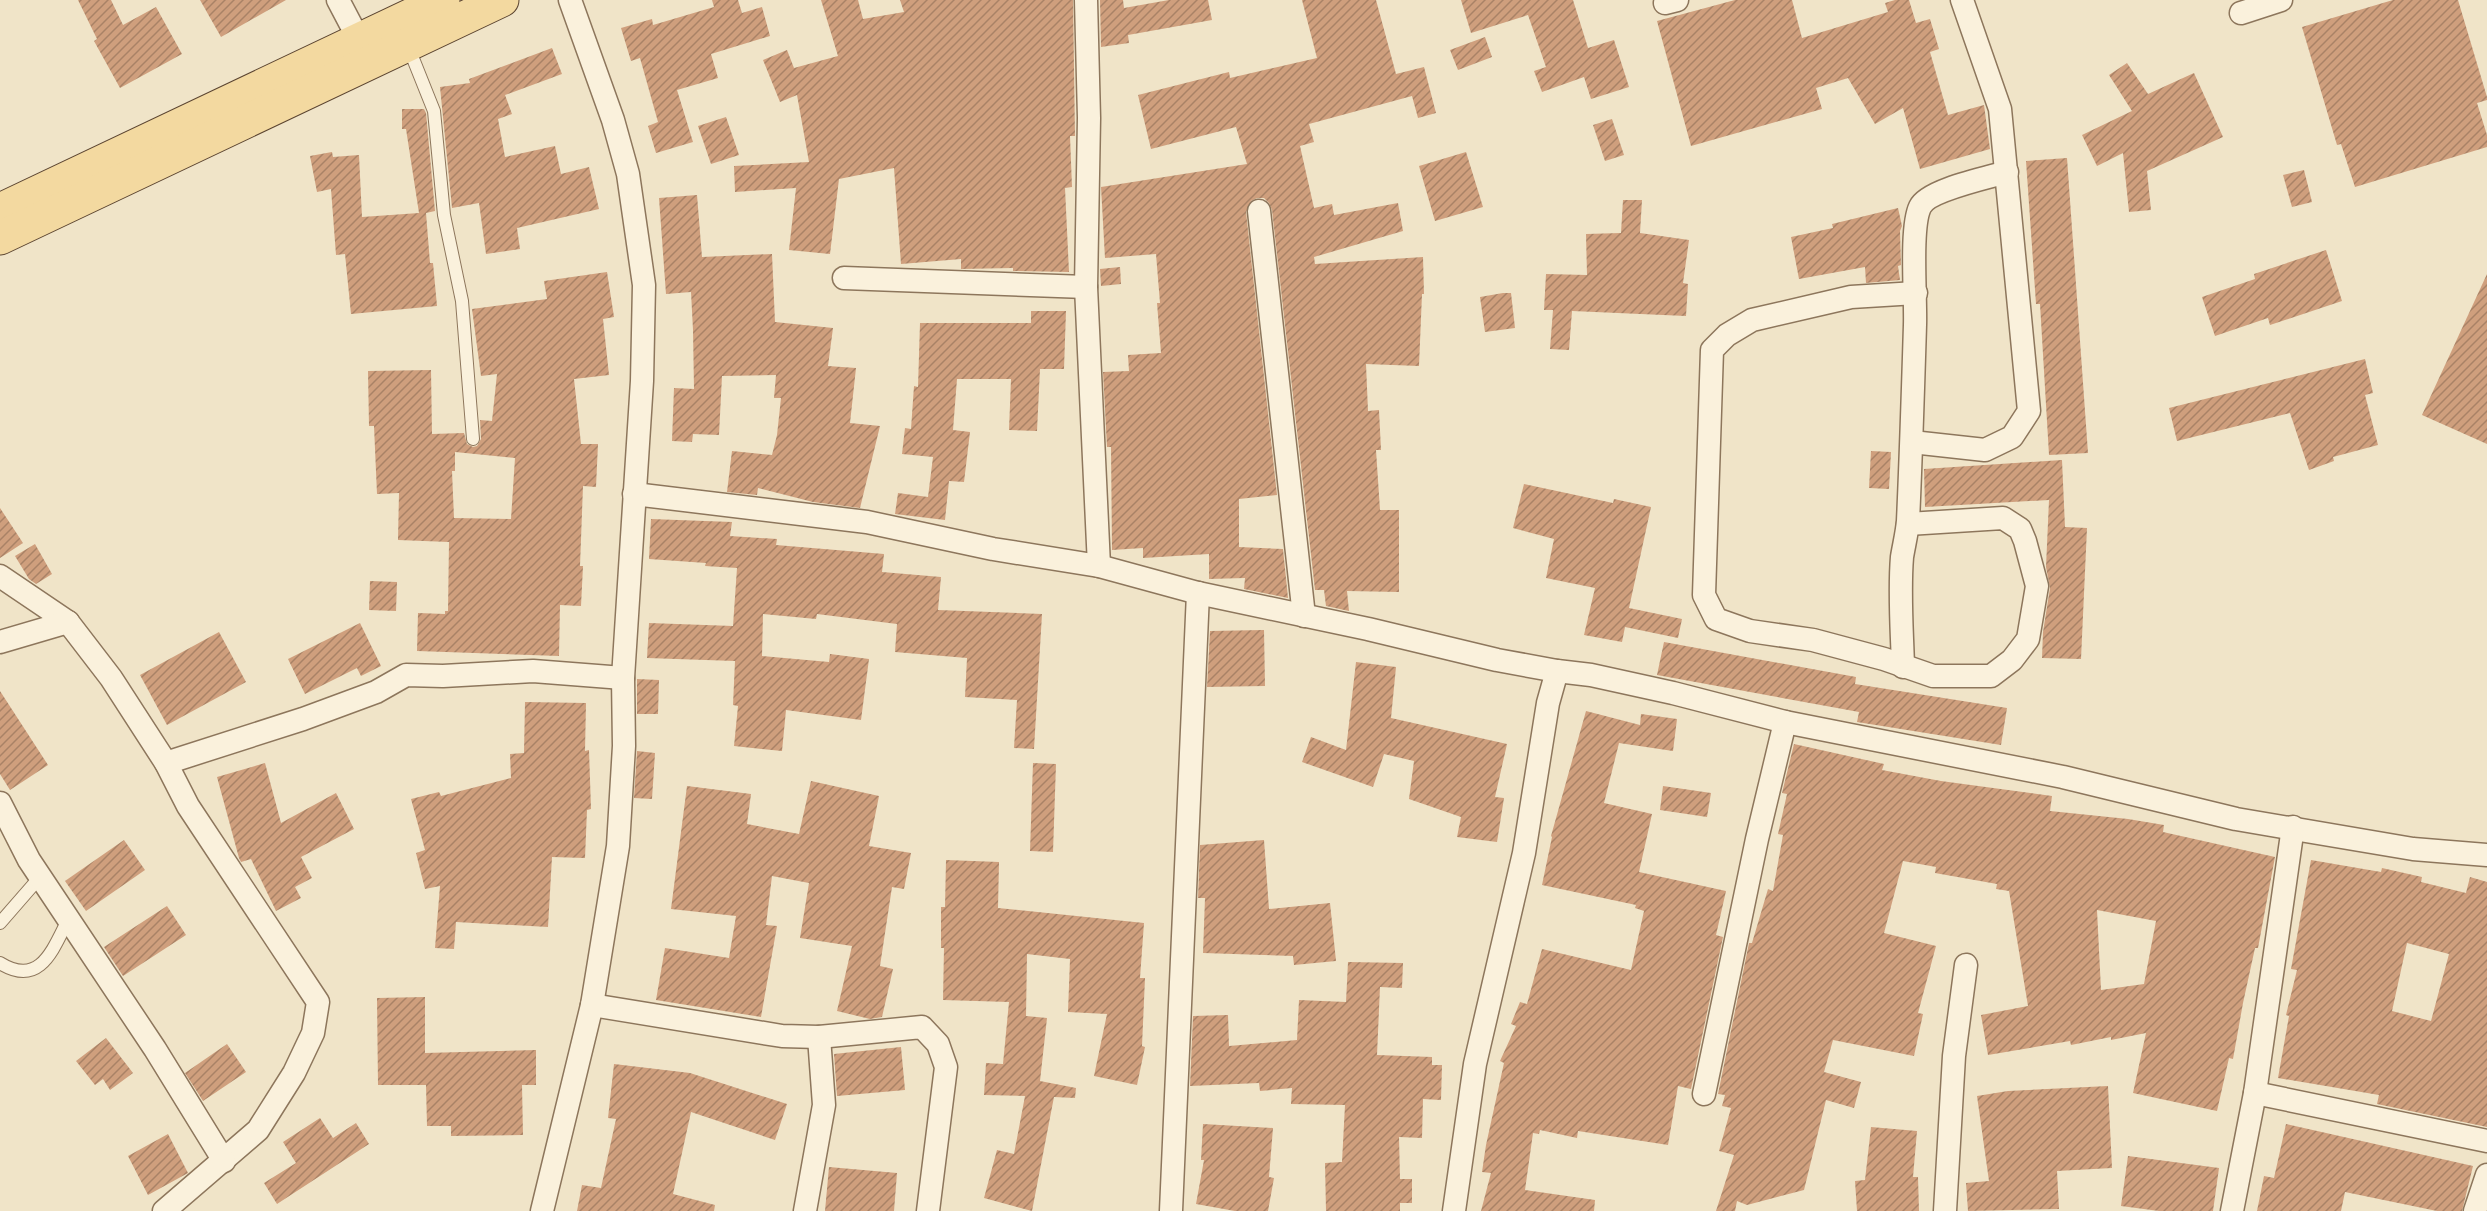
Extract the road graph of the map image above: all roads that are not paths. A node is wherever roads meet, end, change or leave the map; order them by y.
1 (338, 0) edge
2 (443, 0) edge
3 (502, 0) edge
4 (570, 0) edge
5 (1086, 0) edge
6 (1962, 0) edge
7 (2281, 0) edge
8 (2241, 13) dead end
9 (359, 40) junction
10 (408, 45) junction
11 (2007, 172) junction
12 (79, 188) junction
13 (0, 210) edge
14 (1259, 211) dead end
15 (0, 238) edge
16 (844, 278) dead end
17 (1086, 287) junction
18 (1916, 293) junction
19 (473, 440) dead end
20 (1912, 442) junction
21 (634, 494) junction
22 (1908, 524) junction
23 (1099, 566) junction
24 (0, 576) edge
25 (1198, 593) junction
26 (1304, 616) junction
27 (68, 622) junction
28 (0, 642) edge
29 (1903, 667) junction
30 (1557, 671) junction
31 (623, 678) junction
32 (1785, 722) junction
33 (166, 763) junction
34 (1, 809) edge
35 (2293, 827) junction
36 (2487, 855) edge
37 (40, 877) junction
38 (68, 920) junction
39 (0, 923) edge
40 (0, 963) edge
41 (1966, 965) dead end
42 (592, 1005) junction
43 (819, 1037) junction
44 (2255, 1093) junction
45 (1704, 1094) dead end
46 (2487, 1141) edge
47 (224, 1161) junction
48 (2487, 1176) edge
49 (164, 1211) edge
50 (542, 1211) edge
51 (805, 1211) edge
52 (928, 1211) edge
53 (1171, 1211) edge
54 (1454, 1211) edge
55 (1945, 1211) edge
56 (2232, 1211) edge
57 (2475, 1211) edge

1 - 9 street
2 - 9 main road
3 - 10 main road
4 - 21 street
5 - 17 street
6 - 11 street
7 - 8 street
9 - 12 main road
10 - 12 main road
10 - 19 lane
11 - 18 street
11 - 20 street
12 - 13 main road
12 - 15 main road
14 - 26 street
16 - 17 street
17 - 23 street
18 - 20 street
18 - 29 street
20 - 22 street
21 - 23 street
21 - 31 street
22 - 29 street
22 - 29 street
23 - 25 street
24 - 27 street
25 - 26 street
25 - 53 street
26 - 30 street
27 - 28 street
27 - 33 street
30 - 32 street
30 - 54 street
31 - 33 street
31 - 42 street
32 - 35 street
32 - 45 street
33 - 47 street
34 - 37 street
35 - 36 street
35 - 44 street
37 - 38 street
37 - 39 lane
38 - 40 lane
38 - 47 street
41 - 55 street
42 - 43 street
42 - 50 street
43 - 51 street
43 - 52 street
44 - 46 street
44 - 56 street
47 - 49 street
48 - 57 street

